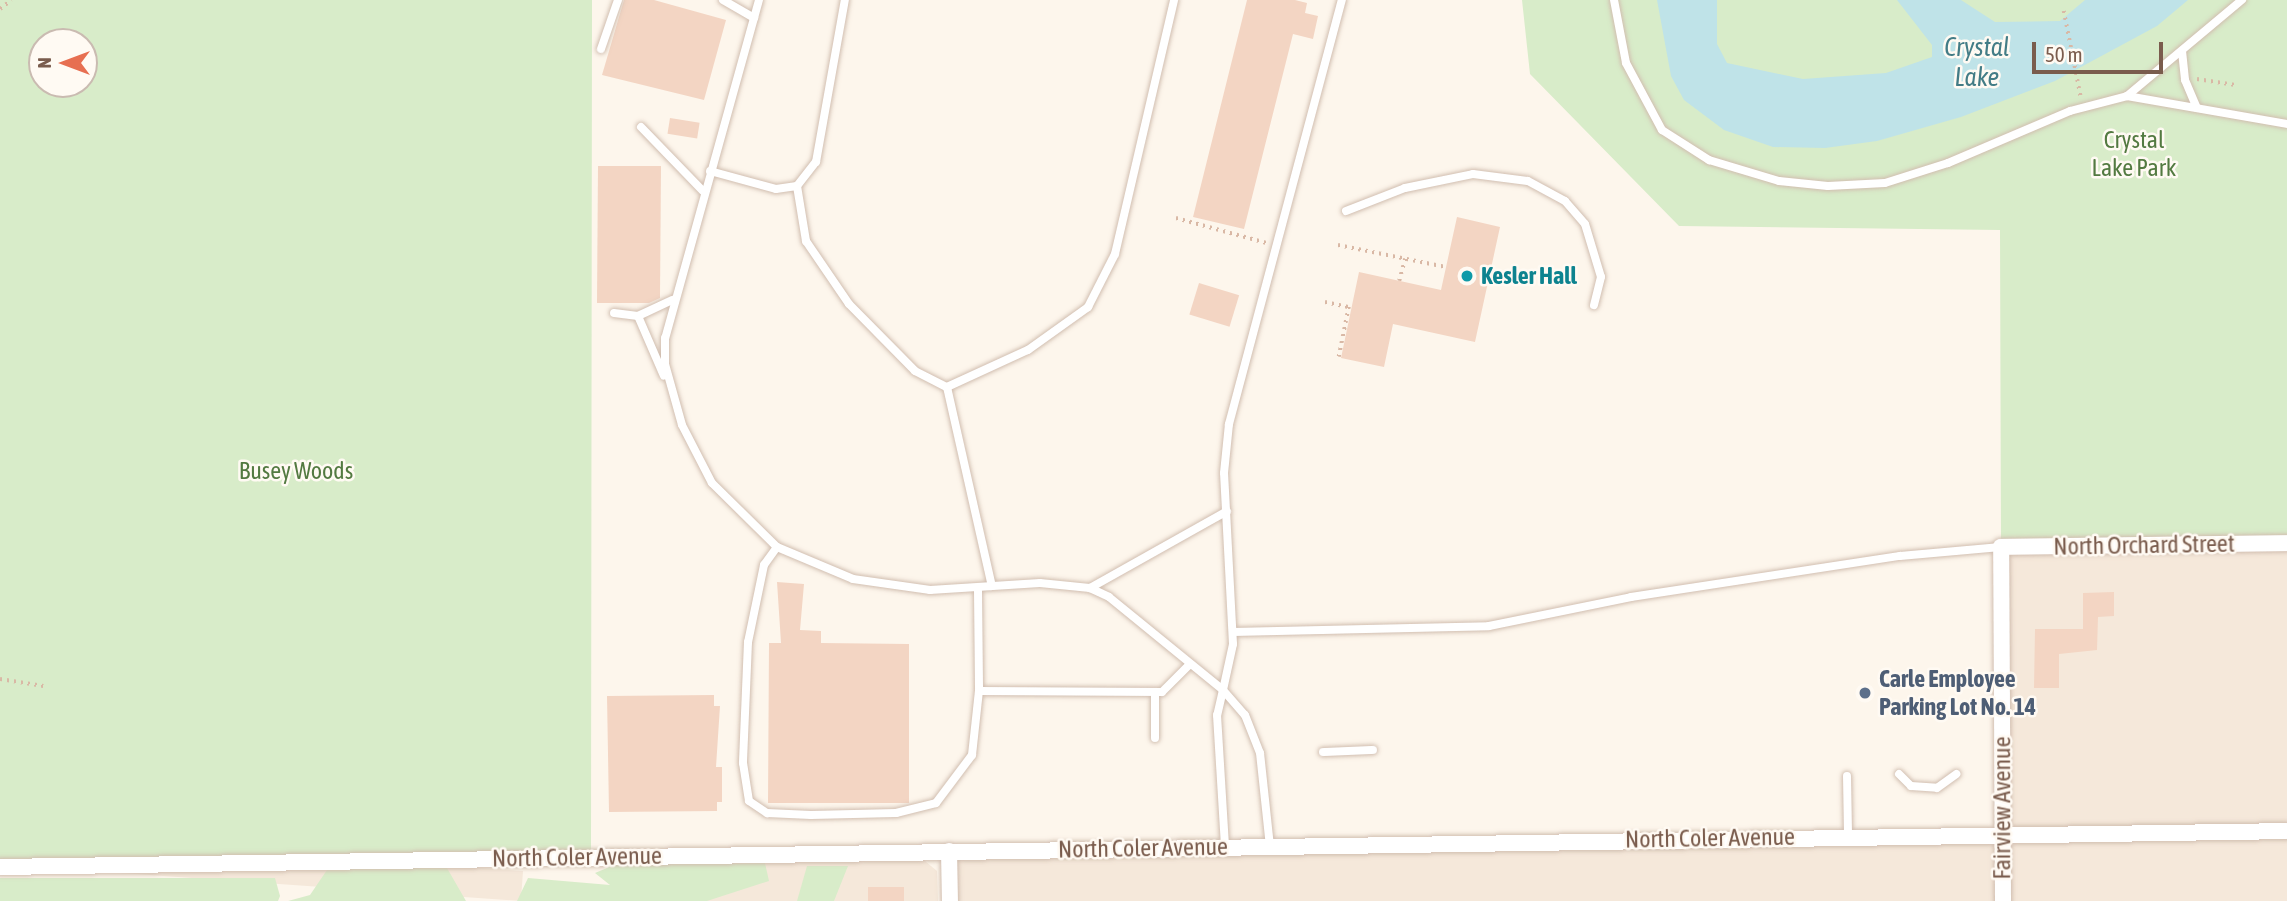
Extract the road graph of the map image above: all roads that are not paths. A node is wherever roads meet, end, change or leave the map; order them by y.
1 (618, 0) edge
2 (723, 0) edge
3 (759, 0) edge
4 (845, 0) edge
5 (1174, 0) edge
6 (1342, 0) edge
7 (1614, 0) edge
8 (2242, 0) edge
9 (754, 18) junction
10 (601, 49) dead end
11 (2182, 51) junction
12 (2127, 96) junction
13 (2197, 108) junction
14 (2287, 124) edge
15 (641, 127) dead end
16 (710, 171) junction
17 (796, 186) junction
18 (704, 191) junction
19 (1346, 211) dead end
20 (672, 300) junction
21 (1594, 305) dead end
22 (614, 313) dead end
23 (638, 316) junction
24 (947, 387) junction
25 (672, 395) junction
26 (1227, 511) junction
27 (2287, 543) edge
28 (2001, 547) junction
29 (777, 548) junction
30 (992, 586) junction
31 (1090, 588) junction
32 (978, 591) junction
33 (1233, 632) junction
34 (1189, 665) junction
35 (1223, 690) junction
36 (979, 691) junction
37 (1155, 692) junction
38 (1155, 738) dead end
39 (1373, 750) dead end
40 (1323, 752) dead end
41 (1899, 774) dead end
42 (1956, 774) dead end
43 (1847, 776) dead end
44 (2287, 831) edge
45 (2002, 834) junction
46 (1848, 836) junction
47 (1225, 846) junction
48 (1270, 846) junction
49 (949, 851) junction
50 (0, 867) edge
51 (950, 901) edge
52 (2003, 901) edge

1 - 10 lane
2 - 9 lane
3 - 9 lane
4 - 17 lane
5 - 24 lane
6 - 26 lane
7 - 12 lane
8 - 11 lane
9 - 16 lane
11 - 12 lane
11 - 13 lane
12 - 13 lane
13 - 14 lane
15 - 18 lane
16 - 17 lane
16 - 18 lane
17 - 24 lane
18 - 20 lane
19 - 21 lane
20 - 23 lane
20 - 25 lane
22 - 23 lane
23 - 25 lane
24 - 30 lane
25 - 29 lane
26 - 31 lane
26 - 33 lane
27 - 28 street, North Orchard Street
28 - 33 lane
28 - 45 street, Fairview Avenue
29 - 32 lane
29 - 36 lane
30 - 31 lane
30 - 32 lane
31 - 34 lane
32 - 36 lane
33 - 35 lane
34 - 35 lane
34 - 37 lane
35 - 47 lane
35 - 48 lane
36 - 37 lane
37 - 38 lane
39 - 40 lane
41 - 42 lane
43 - 46 lane
44 - 45 street, North Coler Avenue
45 - 46 street, North Coler Avenue
45 - 52 street, Fairview Avenue
46 - 48 street, North Coler Avenue
47 - 48 street, North Coler Avenue
47 - 49 street, North Coler Avenue
49 - 50 street, North Coler Avenue
49 - 51 street

